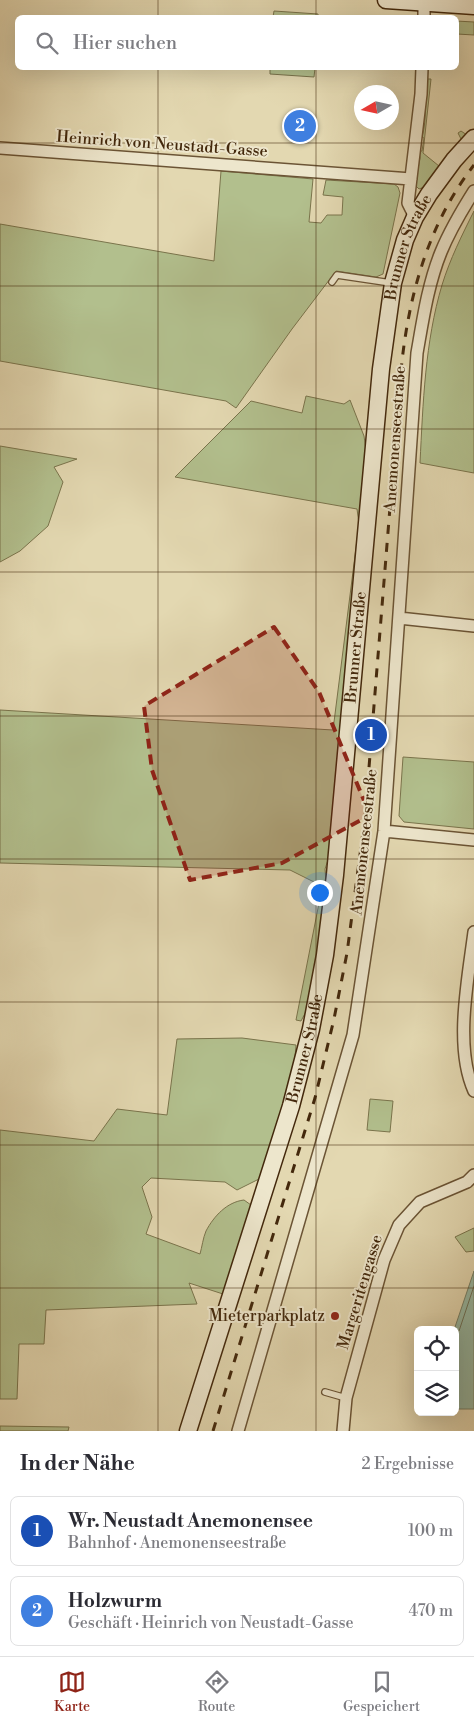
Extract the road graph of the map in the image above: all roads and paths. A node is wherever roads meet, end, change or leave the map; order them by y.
1 (386, 0) edge
2 (423, 5) edge
3 (474, 6) edge
4 (422, 72) edge
5 (474, 138) edge
6 (0, 148) edge
7 (411, 179) junction
8 (474, 190) edge
9 (415, 217) junction
10 (332, 282) dead end
11 (393, 283) junction
12 (399, 618) junction
13 (474, 626) edge
14 (384, 831) junction
15 (474, 840) edge
16 (474, 932) edge
17 (474, 1091) edge
18 (474, 1175) edge
19 (325, 1392) dead end
20 (346, 1398) junction
21 (188, 1431) edge
22 (238, 1431) edge
23 (343, 1431) edge

1 - 2 main road
2 - 3 main road
4 - 7 street
5 - 9 main road, Brunner Straße
6 - 7 street, Heinrich von Neustadt-Gasse
7 - 9 street
8 - 12 street, Anemonenseestraße
9 - 11 main road, Brunner Straße
10 - 11 lane
11 - 21 main road, Brunner Straße
12 - 13 street
12 - 14 street, Anemonenseestraße
14 - 15 street
14 - 22 street, Anemonenseestraße
16 - 17 street
18 - 20 street, Margeritengasse
19 - 20 lane
20 - 23 street, Margeritengasse

